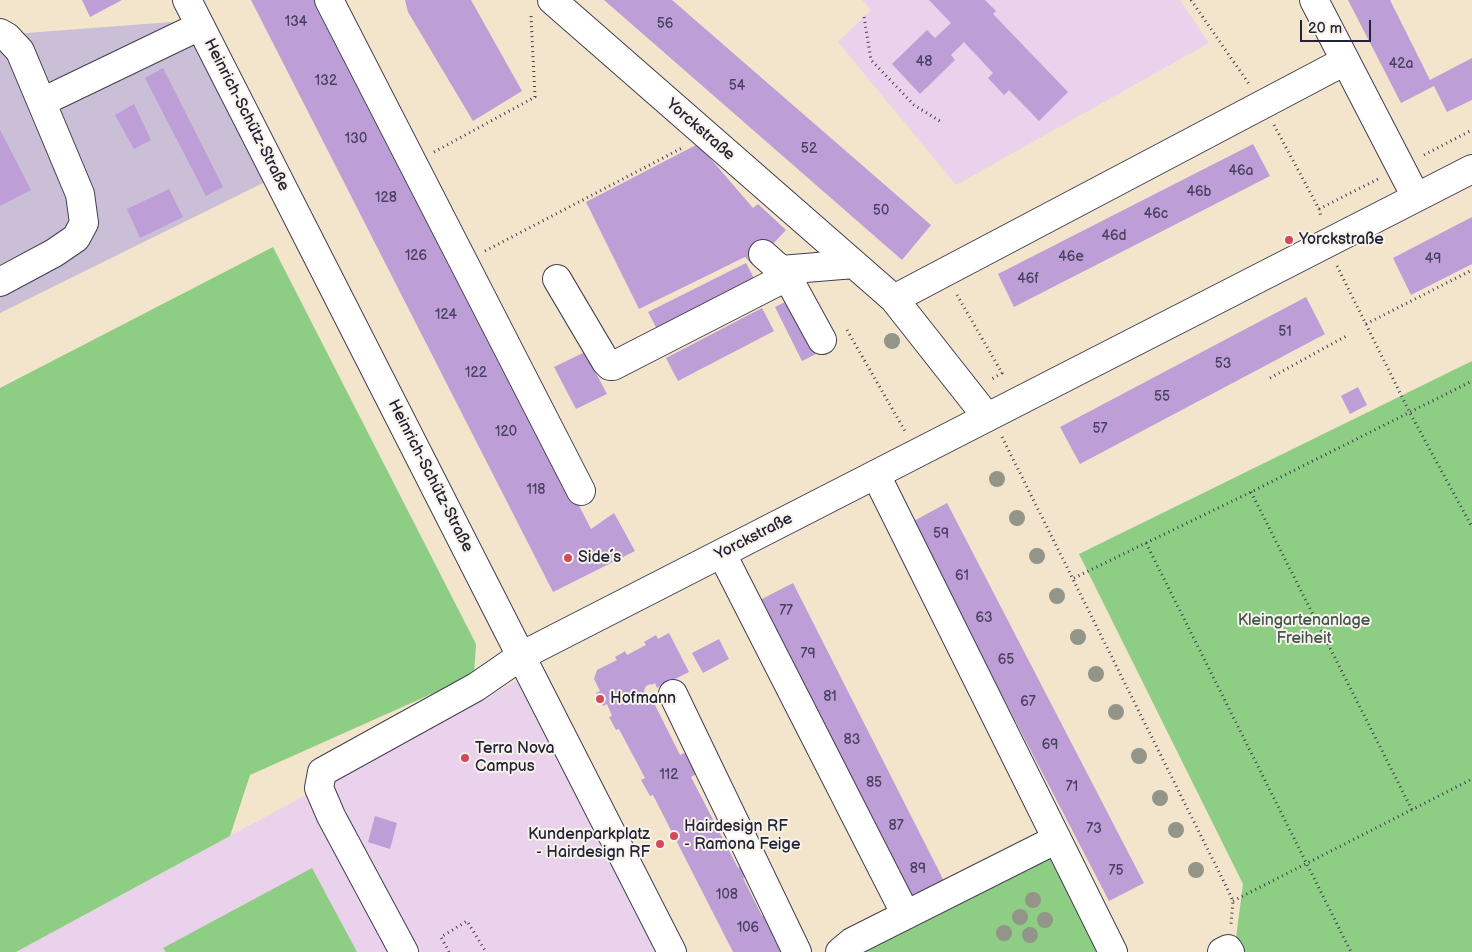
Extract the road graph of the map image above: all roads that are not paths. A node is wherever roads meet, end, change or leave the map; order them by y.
1 (187, 0) edge
2 (330, 0) edge
3 (1314, 0) edge
4 (541, 5) edge
5 (200, 26) junction
6 (0, 33) edge
7 (1345, 61) junction
8 (42, 102) junction
9 (1472, 169) edge
10 (1416, 197) junction
11 (768, 249) dead end
12 (854, 264) junction
13 (796, 272) junction
14 (557, 279) dead end
15 (0, 282) edge
16 (894, 300) junction
17 (833, 333) road end
18 (987, 417) junction
19 (876, 475) junction
20 (581, 491) dead end
21 (722, 554) junction
22 (521, 656) junction
23 (673, 694) dead end
24 (1057, 839) junction
25 (906, 915) junction
26 (404, 952) edge
27 (672, 952) edge
28 (797, 952) edge
29 (840, 952) edge
30 (1113, 952) edge

1 - 5 main road, Heinrich-Schütz-Straße
2 - 20 main road
3 - 7 main road
4 - 12 main road, Yorckstraße
5 - 8 main road
5 - 22 main road, Heinrich-Schütz-Straße
6 - 8 main road
7 - 10 main road
7 - 16 main road
8 - 15 main road
9 - 10 main road, Yorckstraße
10 - 18 main road, Yorckstraße
11 - 13 main road
12 - 13 main road
12 - 16 main road, Yorckstraße
13 - 14 main road
13 - 17 main road
16 - 18 main road, Yorckstraße
18 - 19 main road, Yorckstraße
19 - 21 main road, Yorckstraße
19 - 24 main road
21 - 22 main road, Yorckstraße
21 - 25 main road
22 - 26 main road, Yorckstraße
22 - 27 main road, Heinrich-Schütz-Straße
23 - 28 main road
24 - 25 main road
24 - 30 main road
25 - 29 main road

